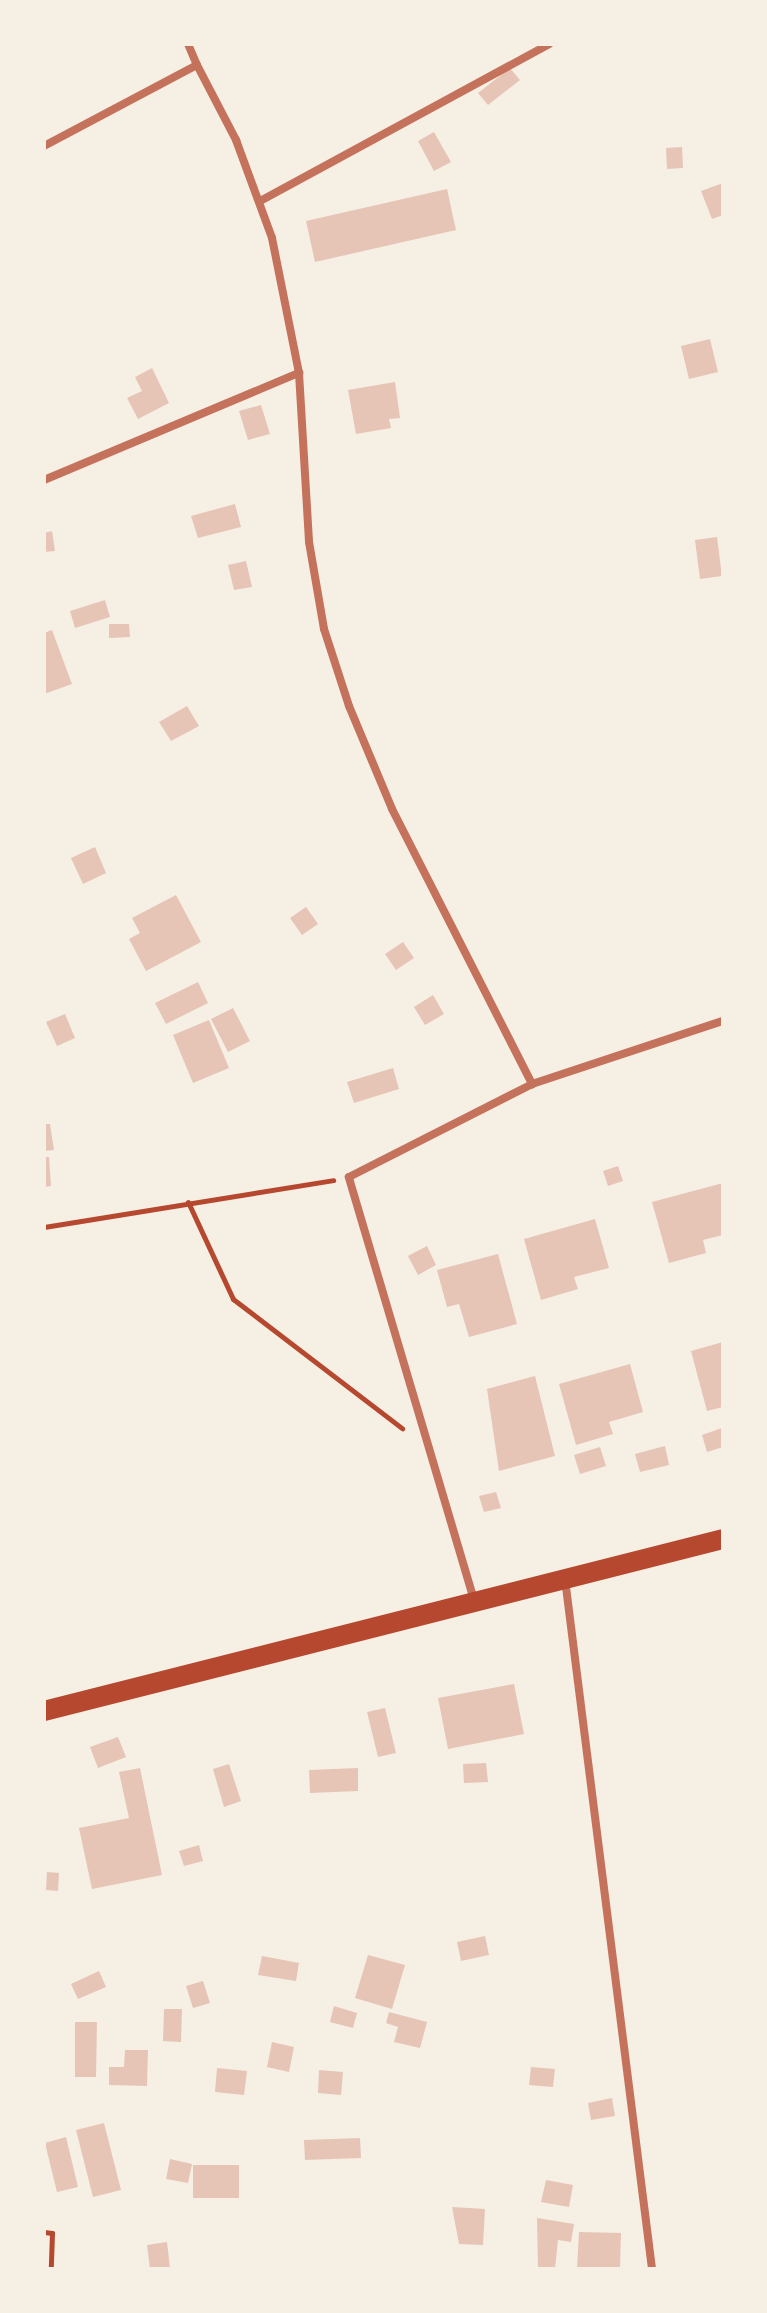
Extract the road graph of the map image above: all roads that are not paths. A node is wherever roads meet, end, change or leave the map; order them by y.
1 (188, 44) edge
2 (549, 44) edge
3 (197, 65) junction
4 (44, 146) edge
5 (262, 200) junction
6 (299, 373) junction
7 (44, 480) edge
8 (723, 1021) edge
9 (532, 1084) junction
10 (723, 1539) edge
11 (565, 1579) junction
12 (474, 1601) junction
13 (44, 1711) edge
14 (652, 2269) edge

1 - 3 street
2 - 5 street
3 - 4 street
3 - 5 street
5 - 6 street
6 - 7 street
6 - 9 street
8 - 9 street
9 - 12 street
10 - 11 main road
11 - 12 main road
11 - 14 street
12 - 13 main road

